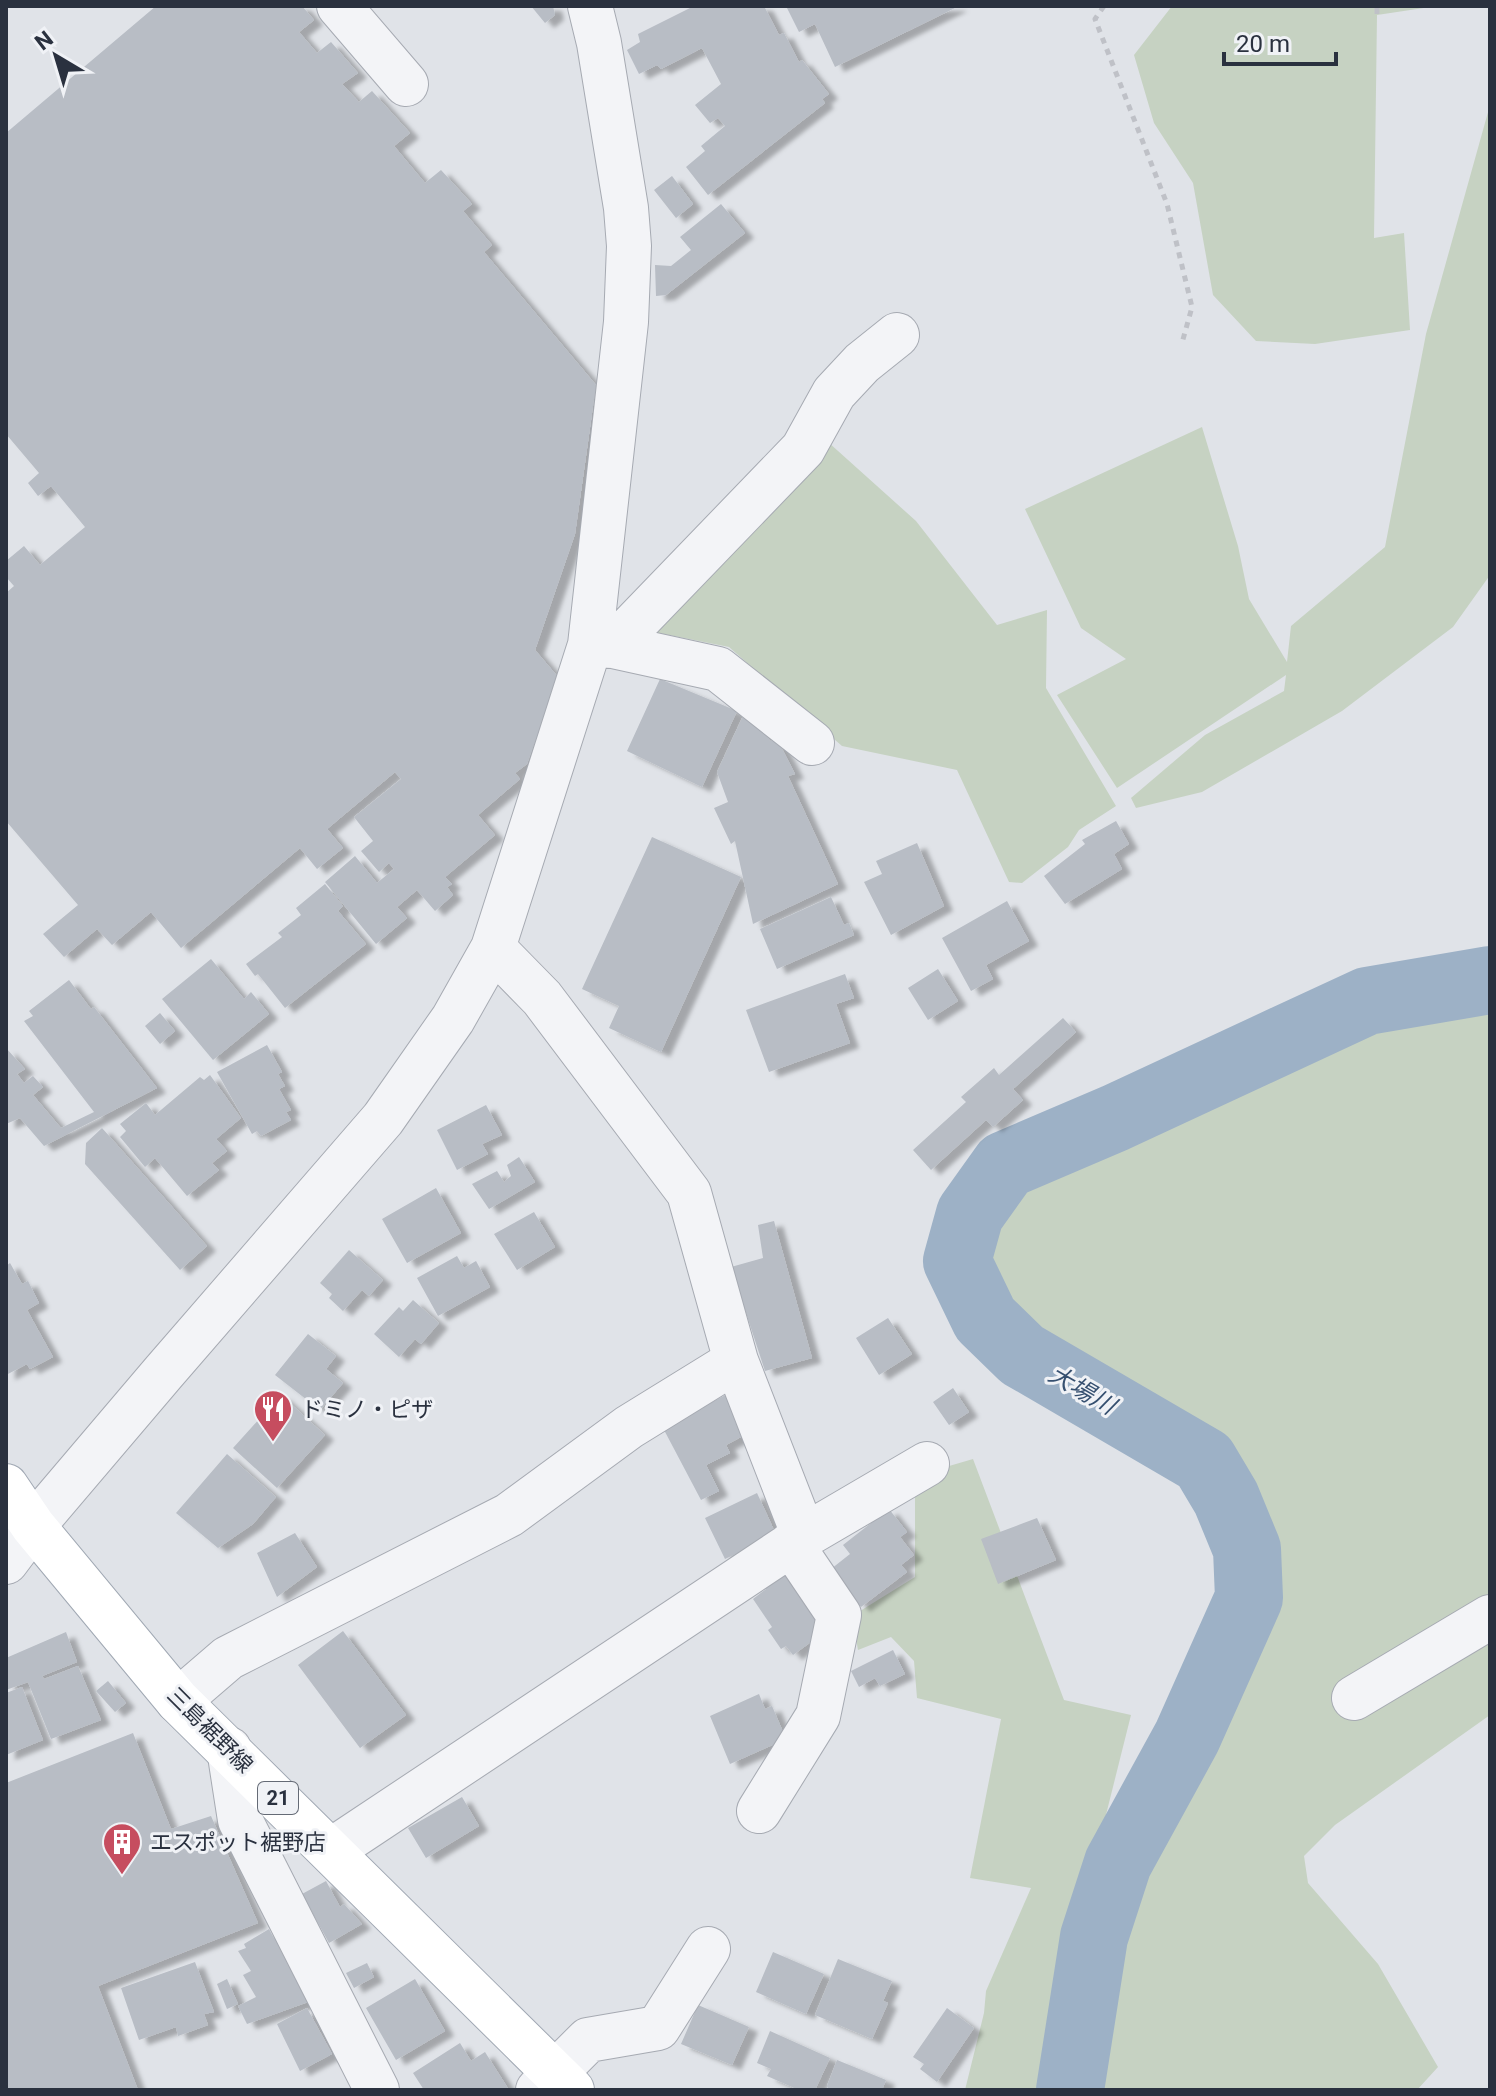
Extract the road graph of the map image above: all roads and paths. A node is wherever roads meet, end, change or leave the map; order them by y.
1 (339, 6) edge
2 (590, 6) edge
3 (1104, 6) edge
4 (1377, 6) edge
5 (1377, 14) dead end
6 (406, 84) dead end
7 (897, 335) dead end
8 (1182, 343) dead end
9 (601, 646) junction
10 (812, 743) dead end
11 (493, 948) junction
12 (736, 1361) junction
13 (927, 1464) dead end
14 (6, 1486) edge
15 (33, 1526) junction
16 (798, 1540) junction
17 (6, 1562) edge
18 (1490, 1617) edge
19 (1354, 1698) dead end
20 (178, 1701) junction
21 (229, 1749) junction
22 (759, 1811) dead end
23 (332, 1850) junction
24 (708, 1949) dead end
25 (555, 2084) edge
26 (377, 2090) edge

1 - 6 street
2 - 9 street
3 - 8 path
4 - 5 path
7 - 9 street
9 - 10 street
9 - 11 street
11 - 12 street
11 - 15 street
12 - 16 street
12 - 20 street
13 - 16 street
14 - 15 main road, 三島裾野線 / 21
15 - 17 street
15 - 20 main road, 三島裾野線 / 21
16 - 22 street
16 - 23 street
18 - 19 street
20 - 21 main road, 三島裾野線 / 21
21 - 23 main road, 三島裾野線 / 21
21 - 26 street
23 - 25 main road, 三島裾野線 / 21
24 - 25 street

